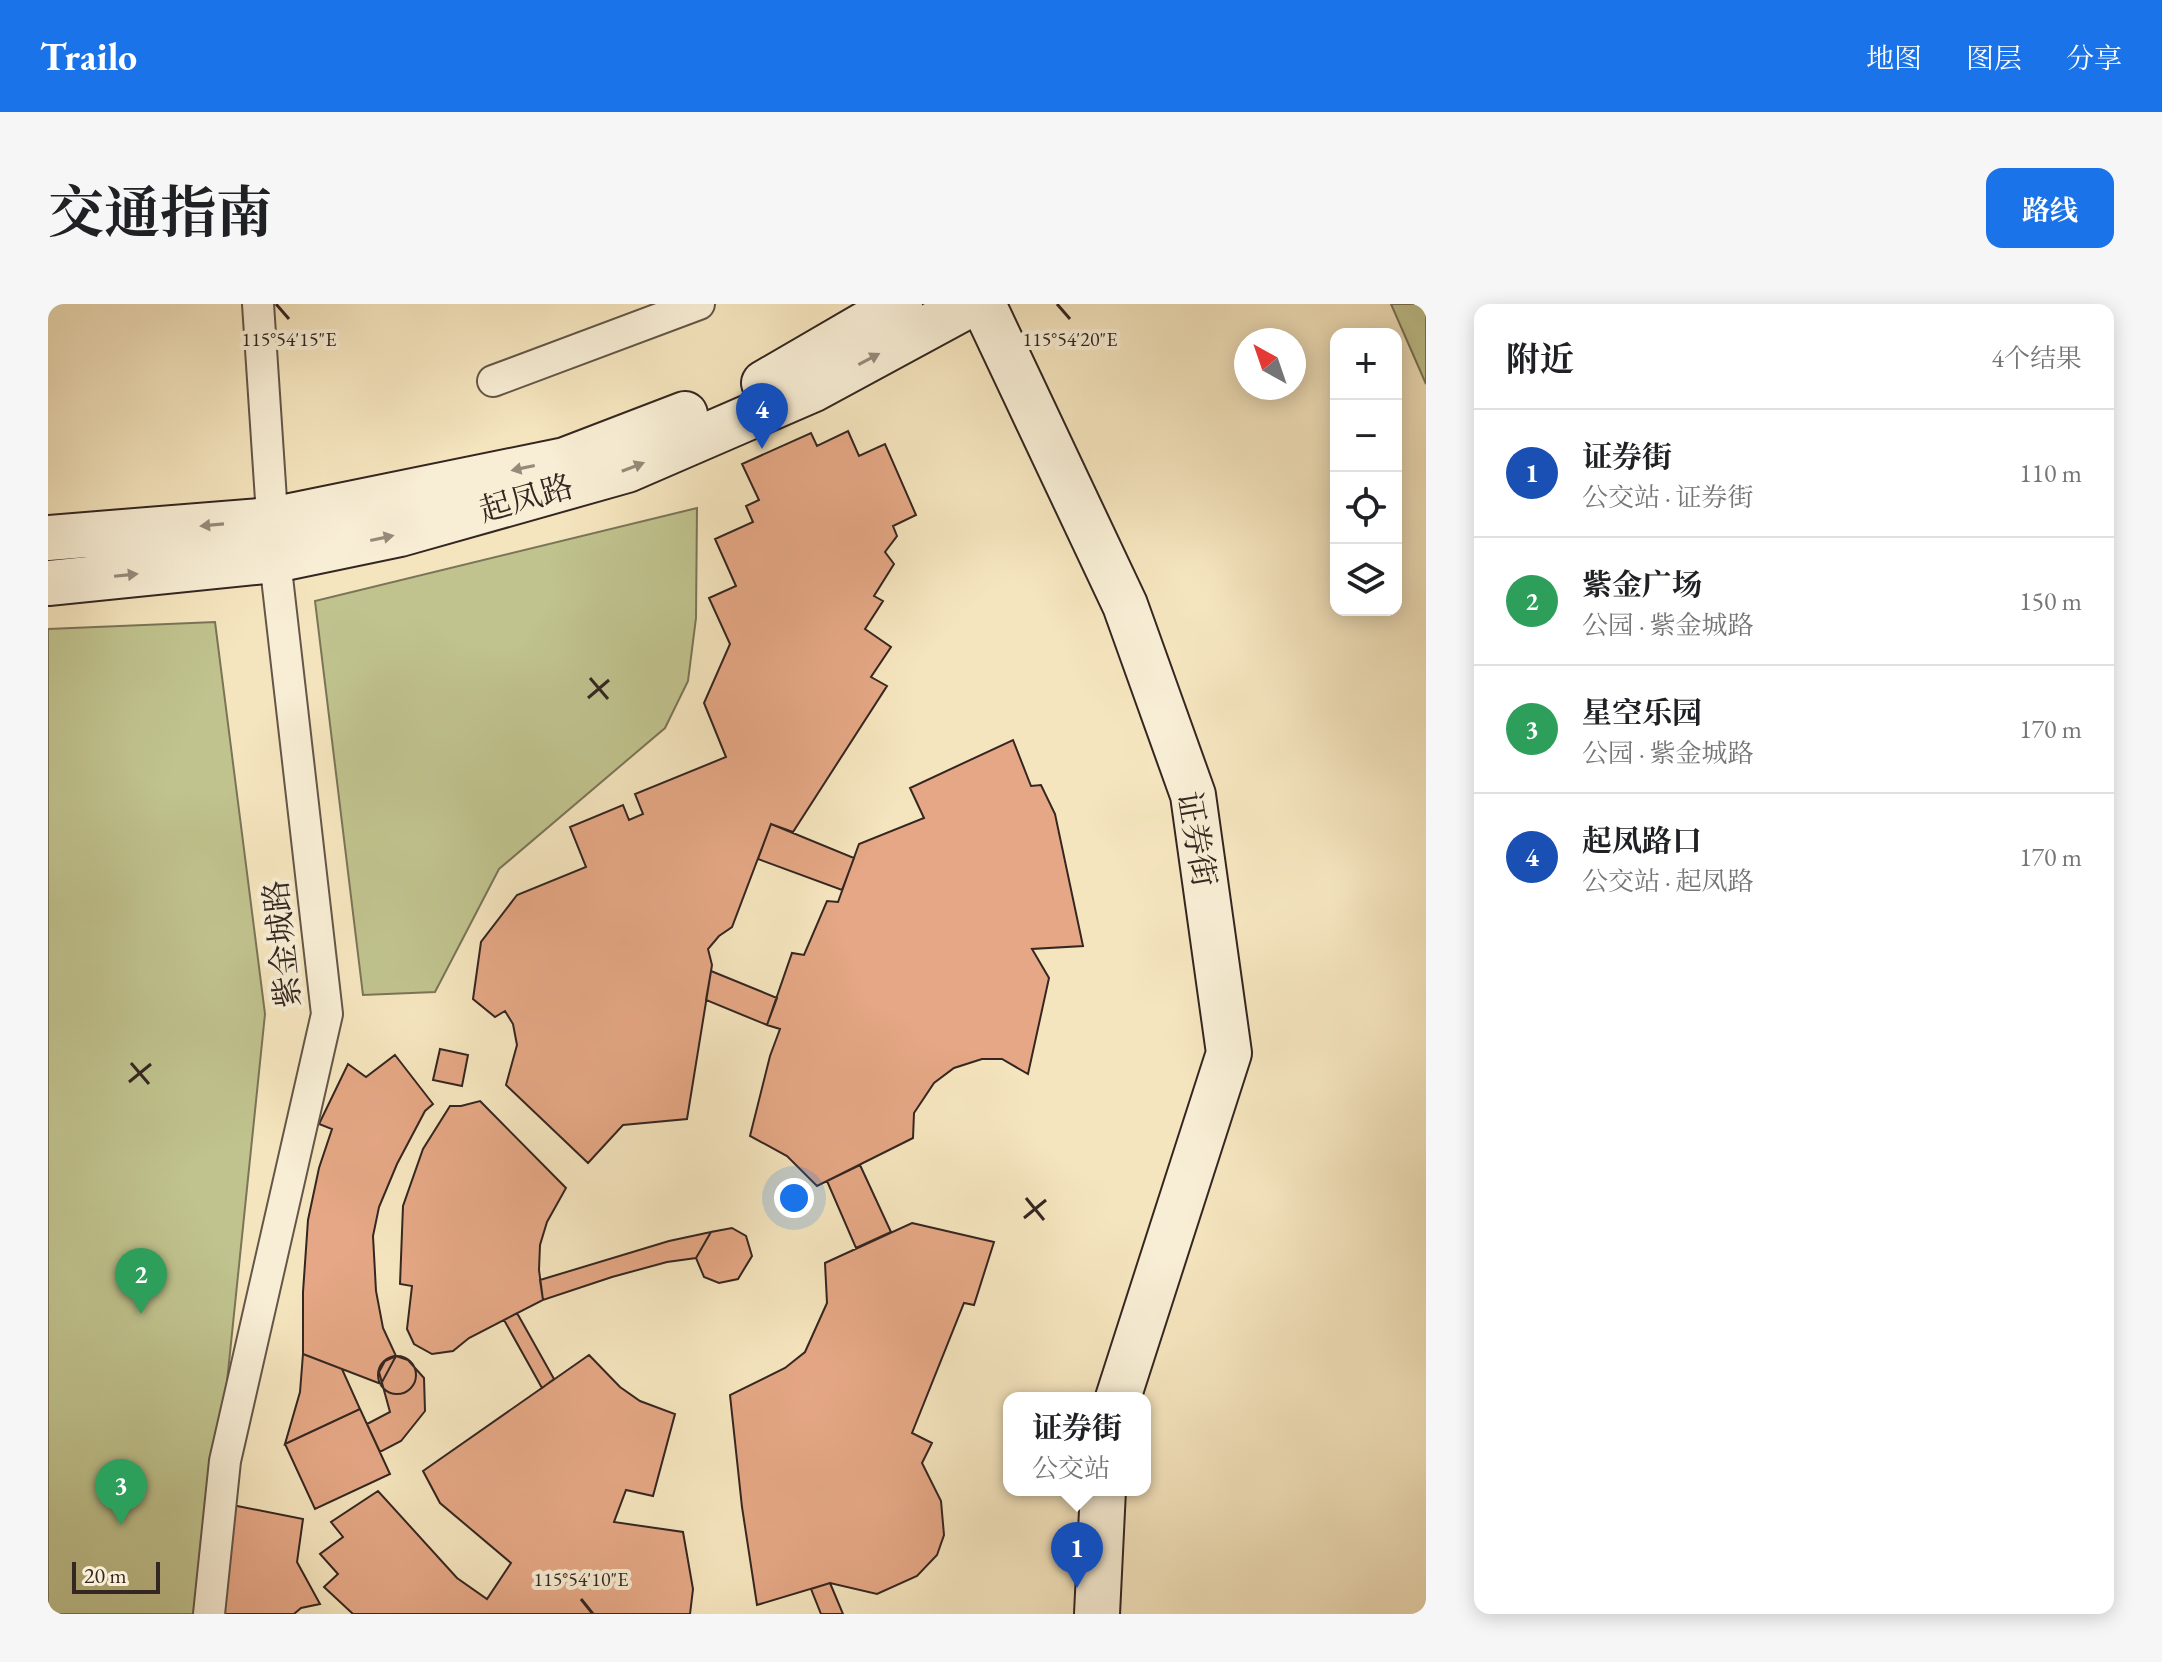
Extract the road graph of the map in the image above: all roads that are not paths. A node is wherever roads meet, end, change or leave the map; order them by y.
1 (258, 304) edge
2 (699, 304) edge
3 (971, 304) edge
4 (983, 304) edge
5 (878, 309) edge
6 (493, 381) dead end
7 (48, 538) edge
8 (273, 540) junction
9 (48, 583) edge
10 (1120, 1392) edge
11 (1103, 1496) edge
12 (209, 1614) edge
13 (1097, 1614) edge

1 - 8 street, 紫金城路
2 - 6 street
8 -> 3 street, 起凤路
4 - 10 street, 证券街
5 -> 8 street, 起凤路
8 -> 7 street, 起凤路
9 -> 8 street, 起凤路
8 - 12 street, 紫金城路
11 - 13 street

